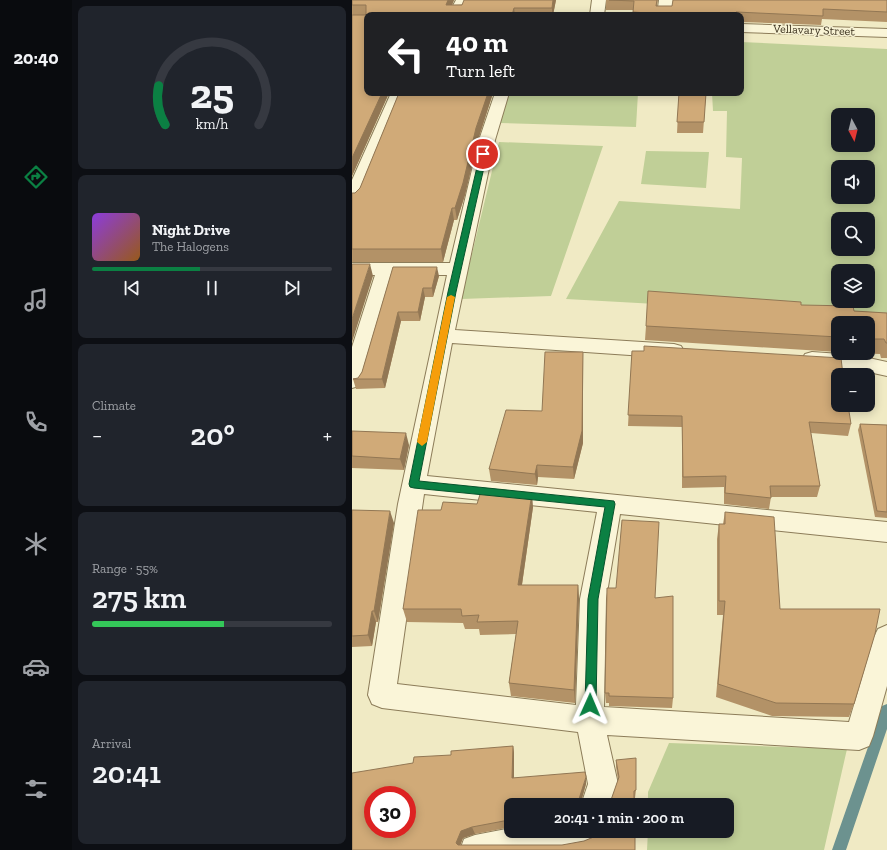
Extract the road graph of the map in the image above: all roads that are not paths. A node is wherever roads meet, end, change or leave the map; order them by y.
1 (463, 0) edge
2 (599, 0) edge
3 (666, 0) edge
4 (457, 12) edge
5 (597, 12) edge
6 (664, 12) edge
7 (744, 28) edge
8 (887, 33) edge
9 (397, 96) edge
10 (501, 96) edge
11 (352, 199) edge
12 (352, 269) edge
13 (386, 269) junction
14 (458, 269) junction
15 (444, 336) junction
16 (689, 352) edge
17 (791, 358) edge
18 (887, 368) edge
19 (352, 381) edge
20 (414, 484) junction
21 (610, 504) junction
22 (887, 532) edge
23 (887, 637) edge
24 (590, 720) junction
25 (598, 798) edge
26 (544, 838) edge
27 (475, 850) edge

1 - 4 street
2 - 5 street
3 - 6 street
7 - 8 street, Vellavary Street
9 - 11 street
10 - 14 street
12 - 13 street
13 - 14 street
13 - 19 street
14 - 15 street
15 - 16 street
15 - 20 street
17 - 18 street
20 - 21 street
20 - 24 street
21 - 22 street
21 - 24 street
23 - 24 street
24 - 25 street
26 - 27 street

